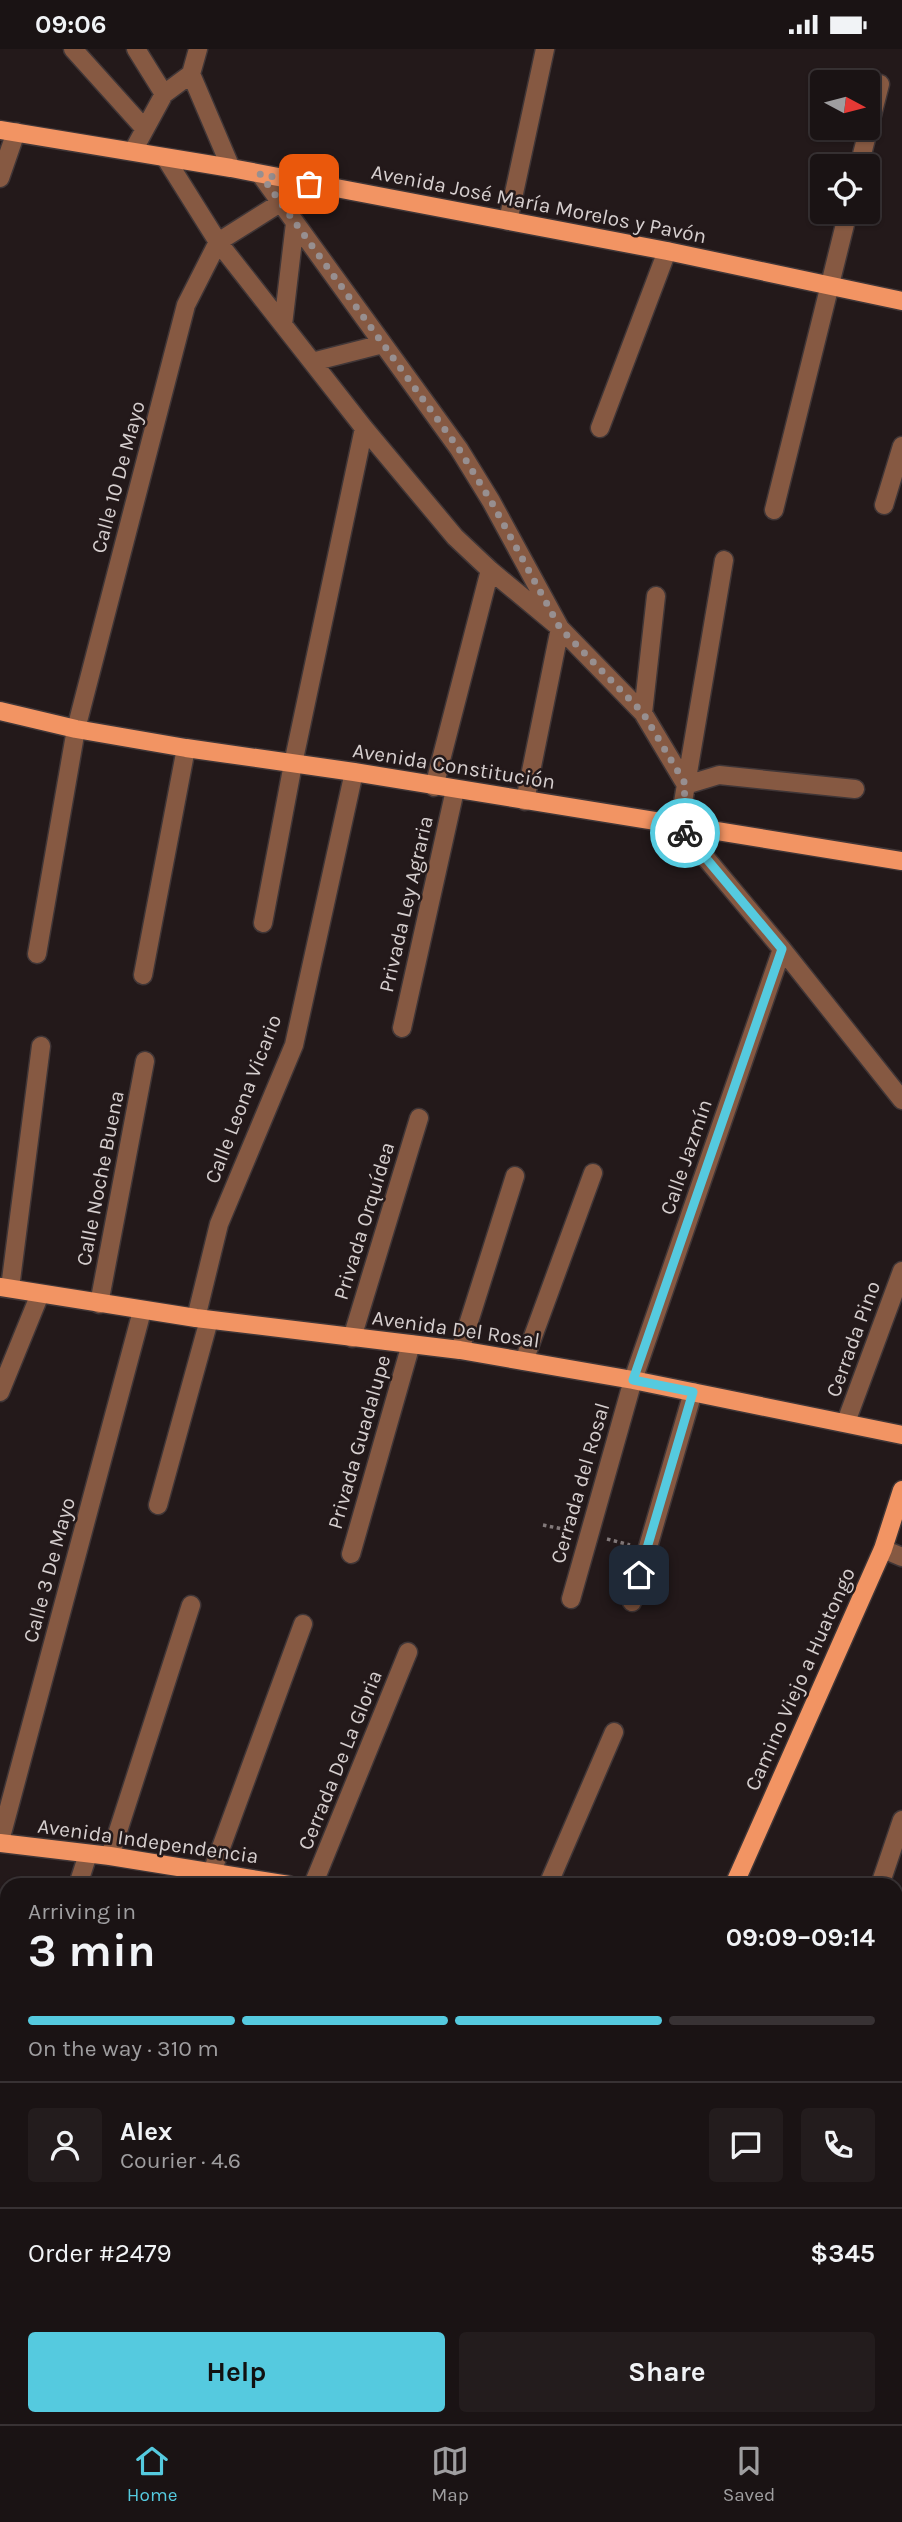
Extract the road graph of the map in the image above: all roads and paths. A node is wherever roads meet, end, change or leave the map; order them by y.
1 (73, 49) edge
2 (136, 49) edge
3 (198, 49) edge
4 (544, 49) edge
5 (191, 73) junction
6 (164, 94) junction
7 (145, 129) junction
8 (8, 131) edge
9 (133, 151) junction
10 (166, 159) junction
11 (231, 168) junction
12 (260, 174) junction
13 (0, 178) edge
14 (280, 203) junction
15 (508, 221) junction
16 (295, 223) junction
17 (845, 224) edge
18 (218, 242) junction
19 (667, 251) junction
20 (830, 286) junction
21 (902, 301) edge
22 (283, 324) junction
23 (383, 344) junction
24 (312, 362) junction
25 (364, 428) junction
26 (600, 428) dead end
27 (902, 446) edge
28 (884, 505) dead end
29 (774, 510) dead end
30 (724, 560) dead end
31 (490, 570) junction
32 (656, 596) dead end
33 (560, 628) junction
34 (643, 713) junction
35 (1, 714) edge
36 (76, 729) junction
37 (186, 748) junction
38 (293, 764) junction
39 (354, 772) junction
40 (686, 785) junction
41 (435, 787) junction
42 (855, 789) dead end
43 (455, 790) junction
44 (525, 801) junction
45 (679, 826) junction
46 (902, 861) edge
47 (263, 923) dead end
48 (782, 949) junction
49 (37, 954) dead end
50 (143, 975) dead end
51 (402, 1028) dead end
52 (41, 1046) dead end
53 (145, 1061) dead end
54 (902, 1100) edge
55 (419, 1118) dead end
56 (593, 1173) dead end
57 (515, 1176) dead end
58 (902, 1271) edge
59 (5, 1287) edge
60 (40, 1294) junction
61 (99, 1304) junction
62 (142, 1311) junction
63 (202, 1319) junction
64 (352, 1338) junction
65 (411, 1344) junction
66 (460, 1350) junction
67 (524, 1361) junction
68 (633, 1380) junction
69 (0, 1392) edge
70 (693, 1392) junction
71 (846, 1422) junction
72 (902, 1435) edge
73 (902, 1490) edge
74 (158, 1505) dead end
75 (883, 1549) junction
76 (351, 1554) dead end
77 (902, 1556) edge
78 (571, 1598) dead end
79 (632, 1602) dead end
80 (191, 1605) dead end
81 (303, 1625) dead end
82 (408, 1652) dead end
83 (614, 1732) dead end
84 (902, 1820) edge
85 (0, 1842) edge
86 (88, 1854) junction
87 (110, 1856) junction
88 (212, 1872) junction
89 (80, 1878) edge
90 (248, 1878) edge
91 (316, 1878) edge
92 (551, 1878) edge
93 (737, 1878) edge
94 (882, 1878) edge

1 - 7 street
2 - 6 street
3 - 5 street
4 - 15 street
5 - 6 street
5 - 11 street
6 - 7 street
7 - 9 street
8 - 9 main road, Avenida José María Morelos y Pavón
8 - 13 street
9 - 10 main road, Avenida José María Morelos y Pavón
10 - 11 main road, Avenida José María Morelos y Pavón
10 - 18 street
11 - 12 main road, Avenida José María Morelos y Pavón
12 - 14 street
12 - 15 main road, Avenida José María Morelos y Pavón
14 - 16 street
14 - 18 street
15 - 19 main road, Avenida José María Morelos y Pavón
16 - 22 street
16 - 23 street
17 - 20 street
18 - 22 street
18 - 36 street, Calle 10 De Mayo
19 - 20 main road, Avenida José María Morelos y Pavón
19 - 26 street
20 - 21 main road, Avenida José María Morelos y Pavón
20 - 29 street
22 - 24 street
23 - 24 street
23 - 33 street
24 - 25 street
25 - 31 street
25 - 38 street
27 - 28 street
30 - 40 street
31 - 33 street
31 - 41 street, Privada Ley Agraria
32 - 34 street
33 - 34 street
33 - 44 street
34 - 40 street
35 - 36 main road, Avenida Constitución
36 - 37 main road, Avenida Constitución
36 - 49 street, Calle 10 De Mayo
37 - 38 main road, Avenida Constitución
37 - 50 street
38 - 39 main road, Avenida Constitución
38 - 47 street
39 - 41 main road, Avenida Constitución
39 - 63 street, Calle Leona Vicario
40 - 42 street
40 - 45 street
41 - 43 main road, Avenida Constitución
43 - 44 main road, Avenida Constitución
43 - 51 street, Privada Ley Agraria
44 - 45 main road, Avenida Constitución
45 - 46 main road, Avenida Constitución
45 - 48 street
48 - 54 street
48 - 68 street, Calle Jazmín
52 - 59 street
53 - 61 street, Calle Noche Buena
55 - 64 street, Privada Orquídea
56 - 67 street
57 - 66 street
58 - 71 street, Cerrada Pino
59 - 60 main road, Avenida Del Rosal
60 - 61 main road, Avenida Del Rosal
60 - 69 street
61 - 62 main road, Avenida Del Rosal
62 - 63 main road, Avenida Del Rosal
62 - 85 street, Calle 3 De Mayo
63 - 64 main road, Avenida Del Rosal
63 - 74 street, Calle Leona Vicario
64 - 65 main road, Avenida Del Rosal
65 - 66 main road, Avenida Del Rosal
65 - 76 street, Privada Guadalupe
66 - 67 main road, Avenida Del Rosal
67 - 68 main road, Avenida Del Rosal
68 - 70 main road, Avenida Del Rosal
68 - 78 street, Cerrada del Rosal
70 - 71 main road, Avenida Del Rosal
70 - 79 street
71 - 72 main road, Avenida Del Rosal
73 - 75 main road, Camino Viejo a Huatongo
75 - 77 street
75 - 93 main road, Camino Viejo a Huatongo
80 - 87 street
81 - 88 street
82 - 91 street, Cerrada De La Gloria
83 - 92 street
84 - 94 street
85 - 86 main road, Avenida Independencia
86 - 87 main road, Avenida Independencia
86 - 89 street
87 - 88 main road, Avenida Independencia
88 - 90 main road, Avenida Independencia

